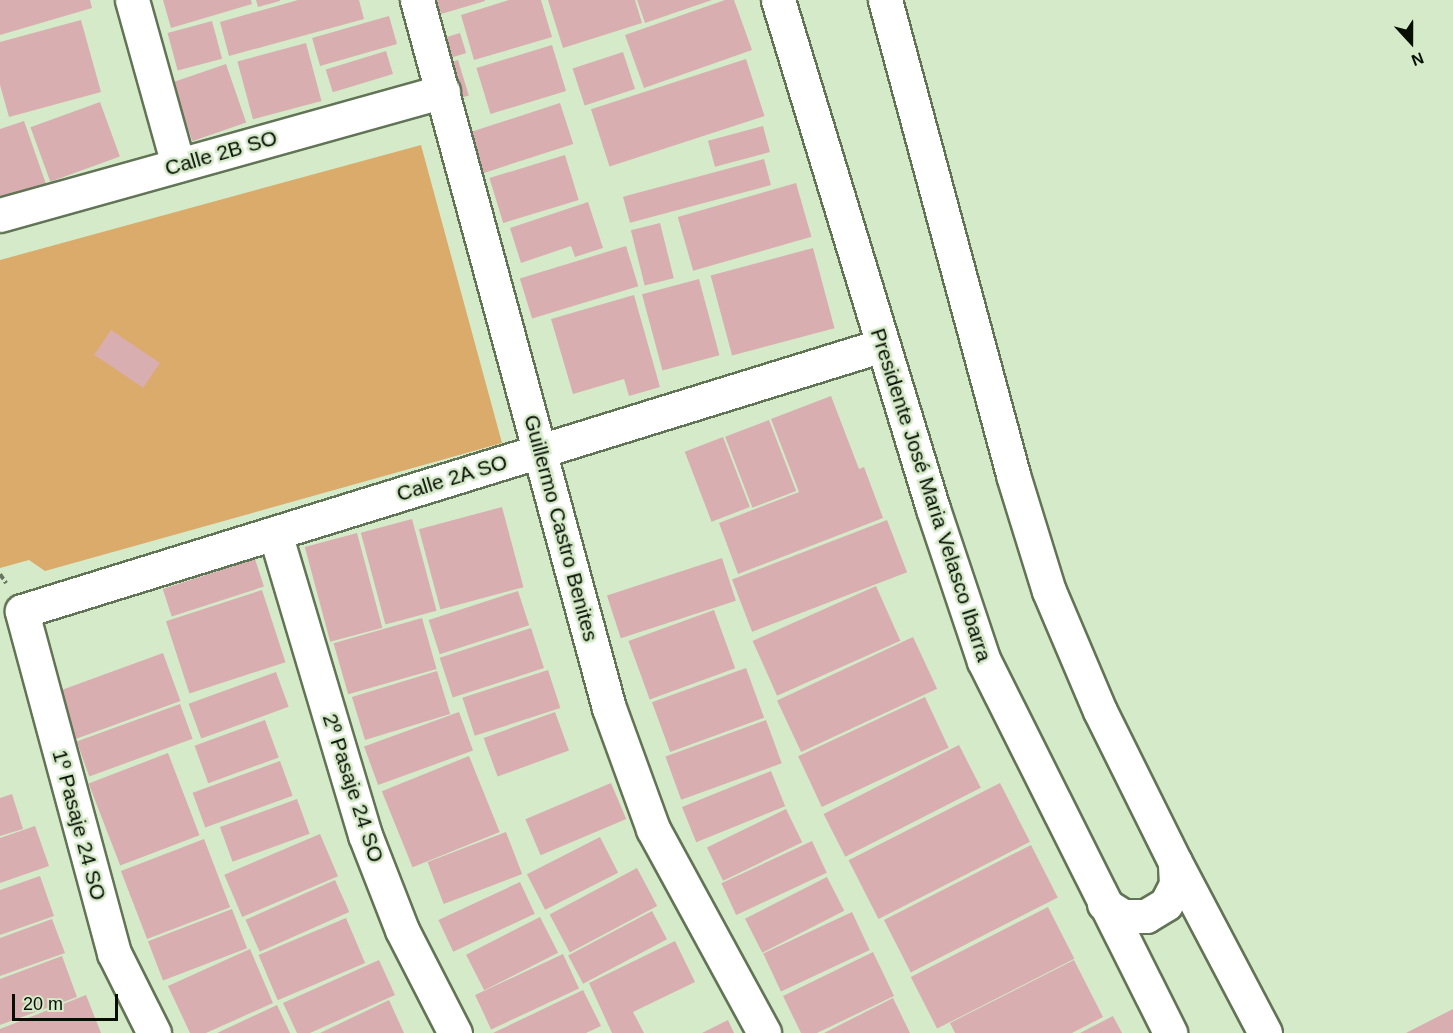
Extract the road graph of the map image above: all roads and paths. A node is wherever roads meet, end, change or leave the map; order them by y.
1 (132, 0) edge
2 (417, 0) edge
3 (778, 0) edge
4 (885, 0) edge
5 (442, 91) junction
6 (178, 165) junction
7 (0, 214) edge
8 (883, 345) junction
9 (541, 451) junction
10 (275, 533) junction
11 (22, 611) joint
12 (1175, 862) junction
13 (1104, 904) junction
14 (154, 1033) edge
15 (454, 1033) edge
16 (764, 1033) edge
17 (1170, 1033) edge
18 (1265, 1033) edge

1 - 6 street
2 - 5 street, Guillermo Castro Benites
3 - 8 street, Presidente José Maria Velasco Ibarra
4 - 12 street
5 - 6 street, Calle 2B SO
5 - 9 street, Guillermo Castro Benites
6 - 7 street, Calle 2B SO
8 - 9 street, Calle 2A SO
8 - 13 street, Presidente José Maria Velasco Ibarra
9 - 10 street, Calle 2A SO
9 - 16 street, Guillermo Castro Benites
10 - 11 street, Calle 2A SO
10 - 15 street, 2º Pasaje 24 SO
11 - 14 street, 1º Pasaje 24 SO
12 - 13 street
12 - 18 street
13 - 17 street, Presidente José Maria Velasco Ibarra

